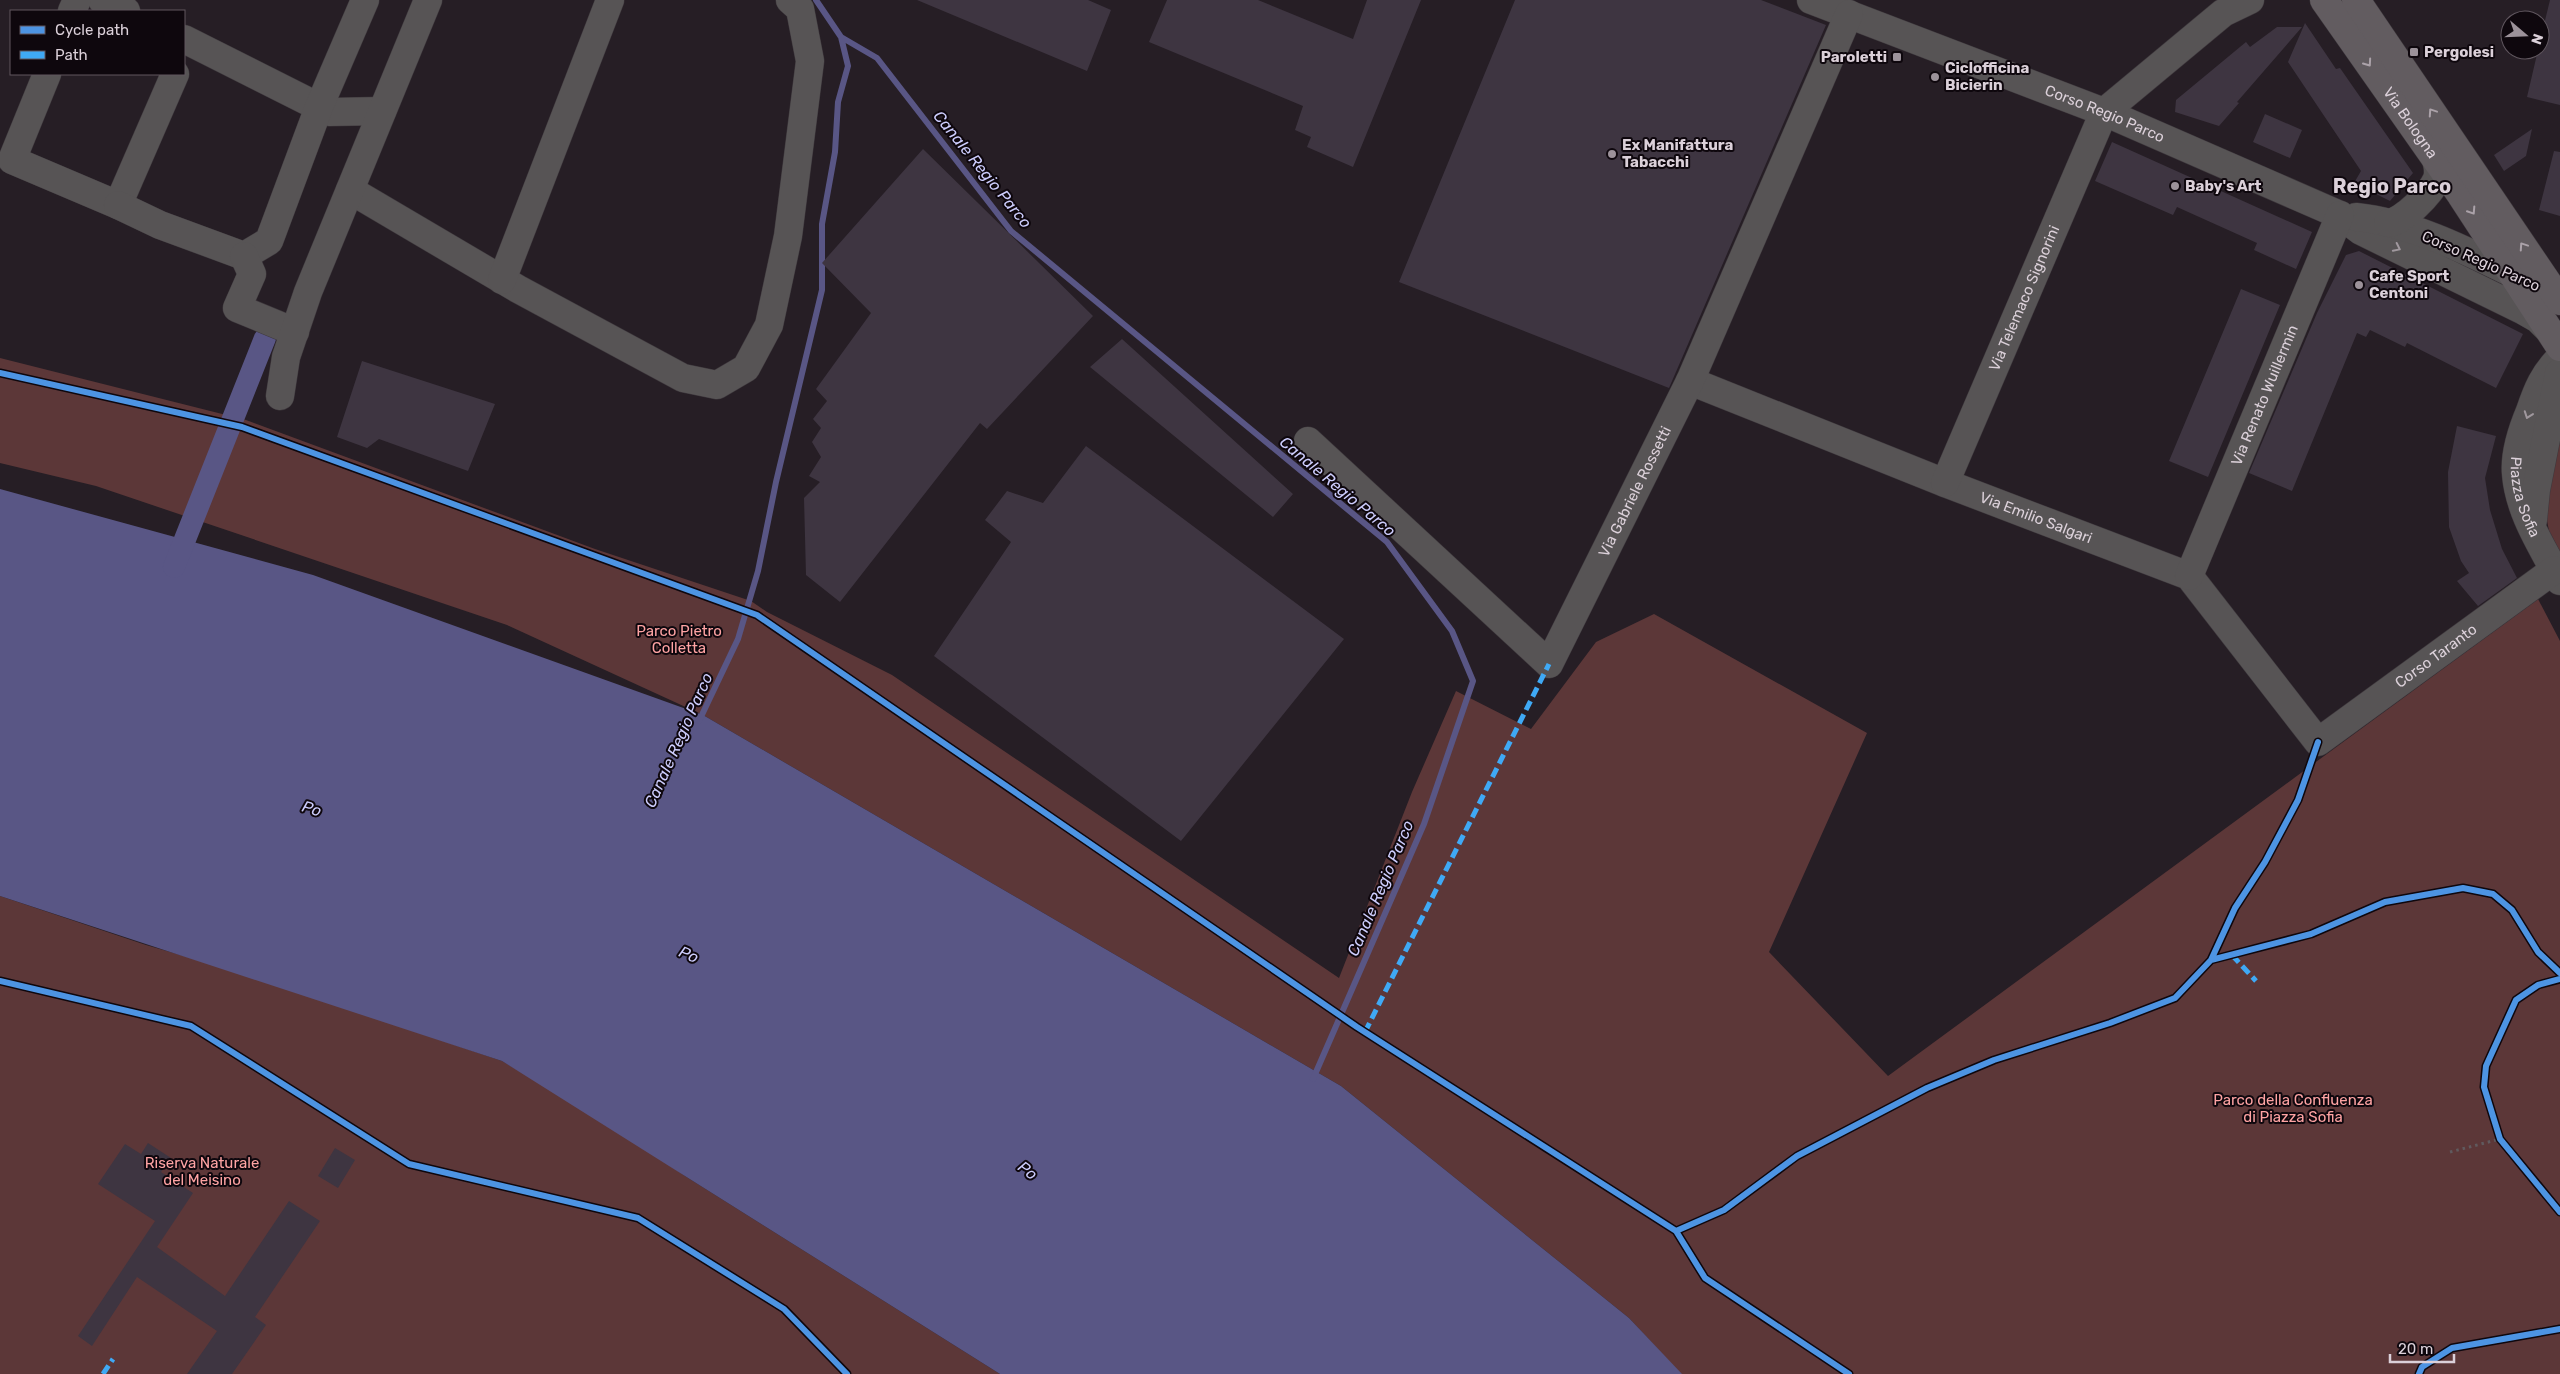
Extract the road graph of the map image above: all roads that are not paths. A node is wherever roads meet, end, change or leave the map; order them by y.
1 (102, 0) edge
2 (365, 0) edge
3 (428, 0) edge
4 (610, 0) edge
5 (790, 0) edge
6 (1811, 0) edge
7 (2250, 0) edge
8 (2324, 0) edge
9 (2356, 0) edge
10 (2228, 7) edge
11 (124, 10) edge
12 (1849, 14) junction
13 (188, 48) edge
14 (47, 75) edge
15 (175, 75) edge
16 (320, 108) junction
17 (382, 111) junction
18 (2104, 112) junction
19 (6, 157) edge
20 (2436, 160) junction
21 (350, 190) junction
22 (118, 205) junction
23 (2340, 215) junction
24 (2388, 223) junction
25 (244, 256) junction
26 (2511, 272) junction
27 (502, 280) junction
28 (2560, 302) edge
29 (295, 332) junction
30 (2555, 339) edge
31 (2560, 358) edge
32 (2560, 369) edge
33 (1690, 381) junction
34 (280, 396) dead end
35 (1308, 440) dead end
36 (1945, 483) junction
37 (2533, 528) junction
38 (2189, 576) junction
39 (2557, 576) edge

1 - 11 street
2 - 16 street
3 - 17 street
4 - 27 street
5 - 27 street
6 - 12 street, Corso Regio Parco
7 - 10 street
8 -> 20 main road, Via Bologna
28 -> 9 main road, Via Bologna
10 - 18 street
12 - 18 street, Corso Regio Parco
12 - 33 street, Via Gabriele Rossetti
13 - 16 street
14 - 19 street
15 - 22 street
16 - 17 street
16 - 25 street
17 - 21 street
18 - 23 street, Corso Regio Parco
18 - 36 street, Via Telemaco Signorini
19 - 22 street
20 - 24 street
20 -> 26 main road, Via Bologna
21 - 27 street
21 - 29 street
22 - 25 street
23 - 24 street, Corso Regio Parco
23 -> 30 street, Corso Regio Parco
23 - 38 street, Via Renato Wuillermin
24 - 26 street, Corso Regio Parco
25 - 29 street
26 - 28 street, Corso Regio Parco
26 - 30 main road, Via Bologna
29 - 34 street
31 -> 37 street, Piazza Sofia
32 - 37 street
33 - 35 street, Via Gabriele Rossetti
33 - 36 street, Via Emilio Salgari
36 - 38 street, Via Emilio Salgari
37 - 39 street, Piazza Sofia
38 - 39 street, Corso Taranto

